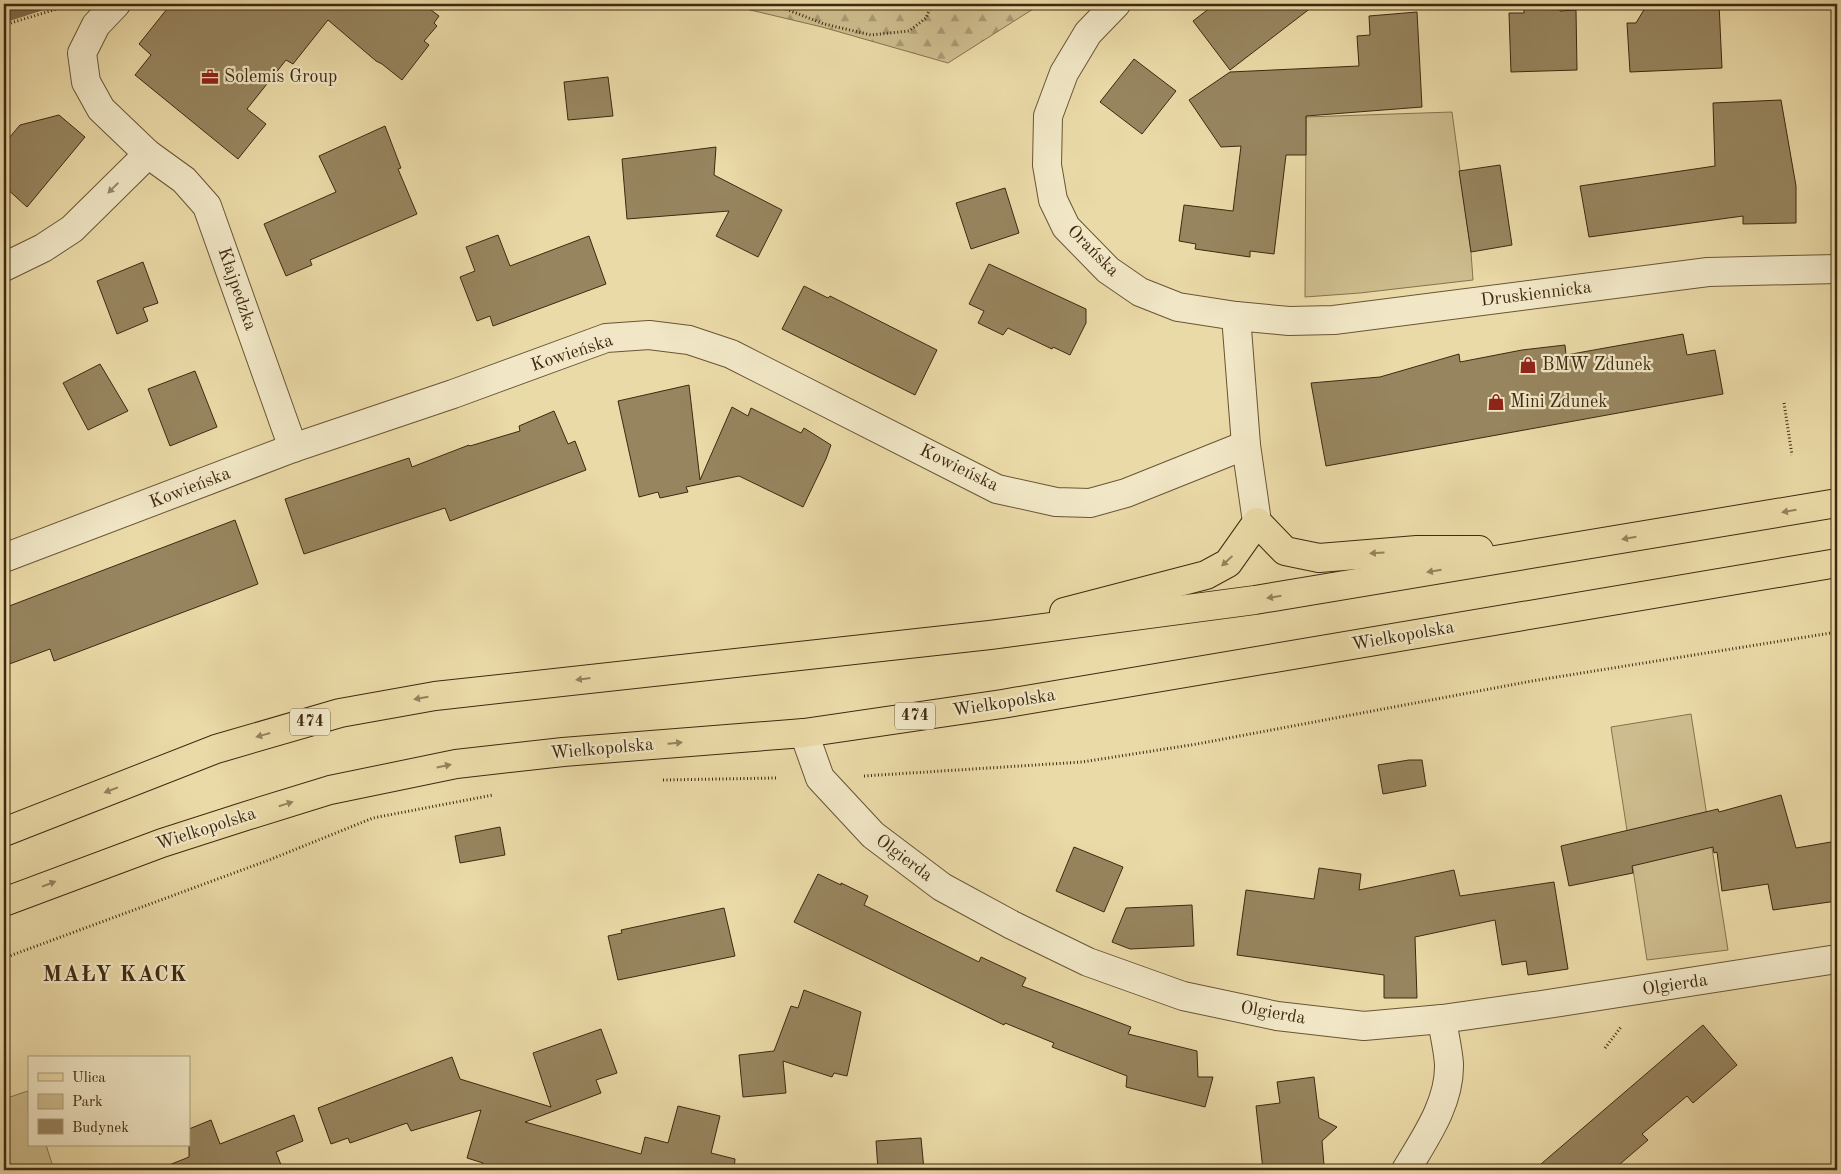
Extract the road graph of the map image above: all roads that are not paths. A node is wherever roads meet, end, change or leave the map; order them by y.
1 (116, 4) edge
2 (1116, 4) edge
3 (148, 154) junction
4 (4, 267) edge
5 (1837, 269) edge
6 (1236, 316) junction
7 (1246, 445) junction
8 (293, 448) junction
9 (1837, 503) edge
10 (1257, 522) junction
11 (1566, 549) junction
12 (4, 558) edge
13 (1837, 563) edge
14 (990, 635) junction
15 (804, 733) junction
16 (4, 832) edge
17 (4, 902) edge
18 (1837, 959) edge
19 (1442, 1019) junction
20 (1406, 1170) edge

1 - 3 street, Kłajpedzka
2 - 6 street, Orańska
3 -> 4 street
3 - 8 street, Kłajpedzka
5 - 6 street, Druskiennicka
6 - 7 street
7 - 8 street, Kowieńska
7 - 10 street
8 - 12 street, Kowieńska
9 -> 11 main road, 474
11 -> 10 main road
10 -> 14 main road
11 -> 14 main road, 474
13 - 15 main road, Wielkopolska / 474
14 -> 16 main road, 474
17 -> 15 main road, Wielkopolska / 474
15 - 19 street, Olgierda
18 - 19 street, Olgierda
19 - 20 street

